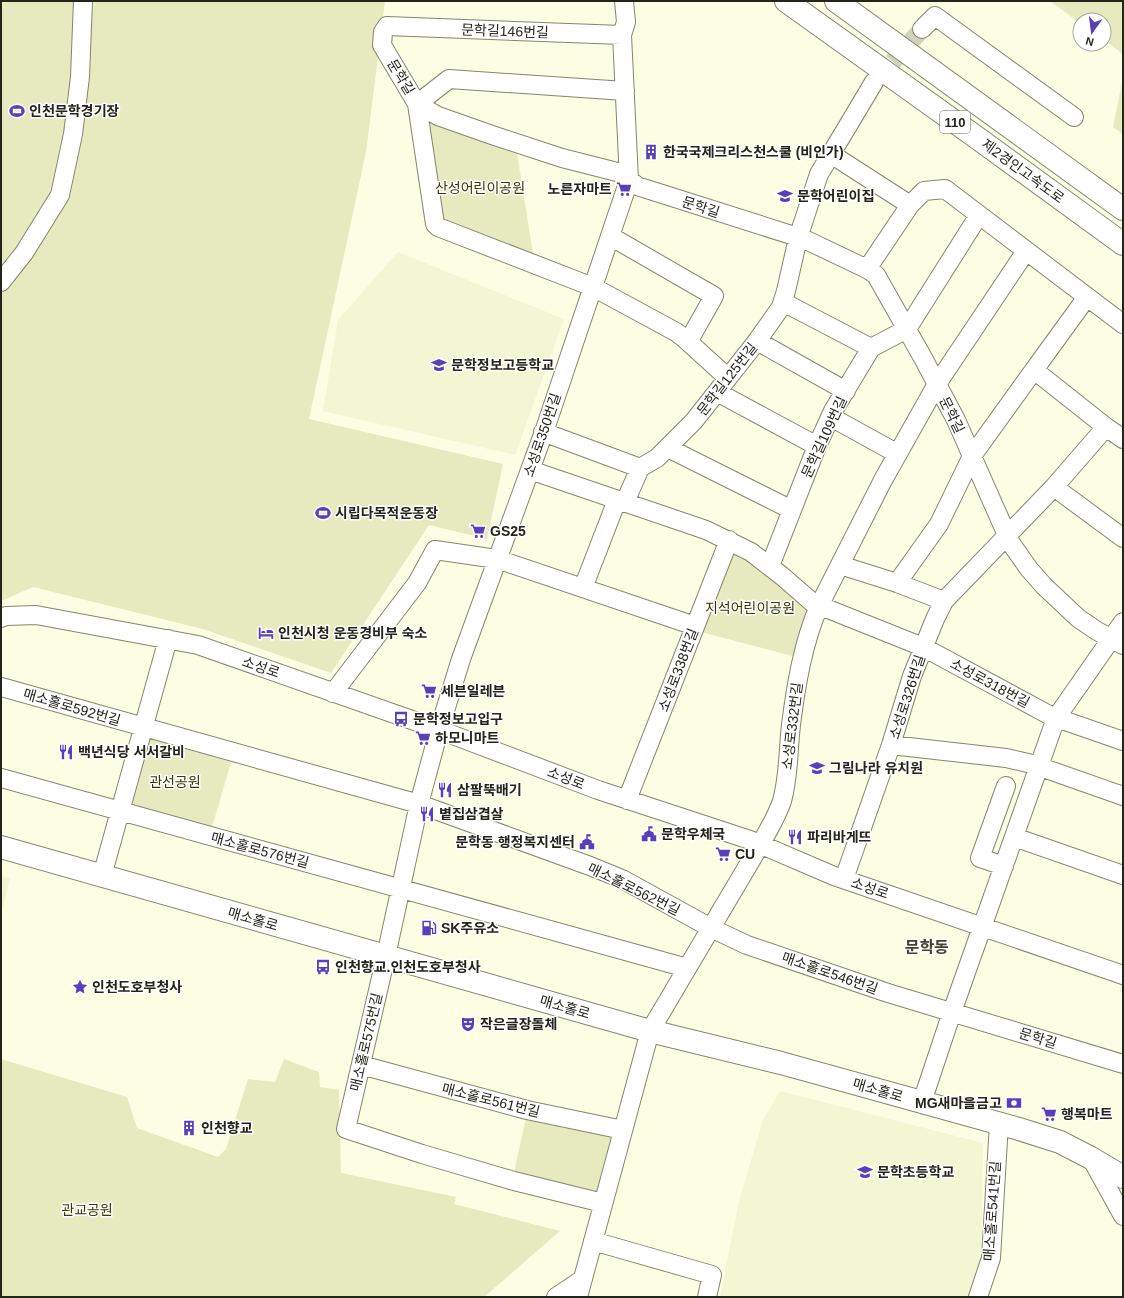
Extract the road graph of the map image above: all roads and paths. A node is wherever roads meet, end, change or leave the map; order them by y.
1 (83, 1) edge
2 (624, 1) edge
3 (786, 1) edge
4 (836, 1) edge
5 (388, 26) joint
6 (922, 29) tunnel mouth
7 (622, 35) junction
8 (874, 82) tunnel mouth
9 (625, 91) junction
10 (417, 104) junction
11 (1074, 117) dead end
12 (831, 154) junction
13 (629, 180) junction
14 (910, 205) junction
15 (1123, 209) edge
16 (979, 215) junction
17 (610, 236) junction
18 (798, 238) junction
19 (1123, 244) edge
20 (1026, 251) junction
21 (867, 269) junction
22 (1, 282) edge
23 (593, 287) junction
24 (1087, 297) junction
25 (783, 302) junction
26 (1123, 324) edge
27 (907, 329) junction
28 (757, 341) junction
29 (688, 342) junction
30 (871, 348) junction
31 (1034, 370) junction
32 (728, 378) junction
33 (937, 384) junction
34 (846, 391) junction
35 (717, 392) junction
36 (831, 417) junction
37 (1106, 427) junction
38 (543, 432) junction
39 (1123, 439) edge
40 (818, 446) junction
41 (668, 448) junction
42 (898, 454) junction
43 (972, 456) junction
44 (640, 468) junction
45 (530, 470) junction
46 (1054, 486) junction
47 (621, 501) junction
48 (792, 510) junction
49 (1007, 536) junction
50 (1123, 538) edge
51 (729, 540) junction
52 (498, 559) junction
53 (840, 565) junction
54 (770, 566) junction
55 (897, 583) junction
56 (583, 588) junction
57 (944, 601) junction
58 (819, 606) junction
59 (1, 618) edge
60 (1123, 622) edge
61 (695, 626) junction
62 (168, 639) junction
63 (1117, 642) edge
64 (923, 647) junction
65 (1, 687) edge
66 (333, 693) junction
67 (1056, 718) junction
68 (144, 727) junction
69 (439, 730) junction
70 (1123, 741) edge
71 (891, 745) junction
72 (1039, 766) junction
73 (1, 778) edge
74 (1006, 786) dead end
75 (1123, 796) edge
76 (627, 800) junction
77 (419, 804) junction
78 (120, 811) junction
79 (1014, 837) junction
80 (760, 845) junction
81 (1, 847) edge
82 (1004, 866) junction
83 (1123, 875) edge
84 (102, 876) junction
85 (844, 879) junction
86 (400, 889) junction
87 (982, 926) junction
88 (711, 928) junction
89 (386, 956) junction
90 (687, 968) junction
91 (1123, 975) edge
92 (952, 1012) junction
93 (650, 1031) junction
94 (1123, 1064) edge
95 (361, 1065) junction
96 (922, 1102) junction
97 (999, 1123) junction
98 (623, 1130) junction
99 (1091, 1158) junction
100 (1123, 1177) edge
101 (603, 1203) junction
102 (1123, 1216) edge
103 (593, 1241) junction
104 (583, 1279) junction
105 (556, 1297) edge
106 (578, 1297) edge
107 (707, 1297) edge
108 (978, 1297) edge

1 - 22 street
2 - 7 street
3 - 19 main road, 제2경인고속도로 / 110
4 - 15 main road, 제2경인고속도로 / 110
5 - 7 street, 문학길146번길
5 - 10 street, 문학길
6 - 11 street
7 - 9 street
8 - 12 street, 문학길125번길
9 - 10 street
9 - 13 street
10 - 13 street, 문학길
10 - 23 street
12 - 14 street
12 - 18 street, 문학길125번길
13 - 17 street, 소성로350번길
13 - 18 street, 문학길
14 - 16 street
14 - 21 street
16 - 20 street
16 - 27 street
17 - 23 street, 소성로350번길
17 - 29 street
18 - 21 street, 문학길
18 - 25 street, 문학길125번길
20 - 24 street
20 - 33 street, 소성로332번길
21 - 27 street, 문학길
23 - 29 street
23 - 38 street, 소성로350번길
24 - 26 street
24 - 31 street
25 - 28 street, 문학길125번길
25 - 30 street
27 - 30 street
27 - 33 street, 문학길
28 - 32 street, 문학길125번길
28 - 34 street
29 - 32 street
30 - 34 street, 문학길109번길
31 - 37 street
31 - 43 street
32 - 35 street, 문학길125번길
33 - 42 street, 소성로332번길
33 - 43 street, 문학길
34 - 36 street, 문학길109번길
35 - 40 street
35 - 41 street, 문학길125번길
36 - 40 street, 문학길109번길
36 - 42 street
37 - 39 street
37 - 46 street, 소성로326번길
38 - 44 street
38 - 45 street, 소성로350번길
40 - 48 street, 문학길109번길
41 - 44 street, 문학길125번길
41 - 48 street
42 - 53 street, 소성로332번길
43 - 49 street, 문학길
43 - 55 street
44 - 47 street
45 - 47 street
45 - 52 street, 소성로350번길
46 - 49 street, 소성로326번길
46 - 50 street
47 - 51 street
47 - 56 street
48 - 54 street, 문학길109번길
49 - 57 street, 소성로326번길
49 - 63 street, 문학길
51 - 54 street
51 - 61 street, 소성로338번길
52 - 56 street
52 - 66 street
52 - 69 street, 소성로350번길
53 - 55 street
53 - 58 street, 소성로332번길
54 - 58 street
55 - 57 street
56 - 61 street
57 - 64 street, 소성로326번길
58 - 64 street
58 - 80 street, 소성로332번길
59 - 62 street, 소성로
60 - 63 street
61 - 76 street, 소성로338번길
62 - 66 street, 소성로
62 - 68 street
63 - 67 street
64 - 67 street, 소성로318번길
64 - 71 street, 소성로326번길
65 - 68 street, 매소홀로592번길
66 - 69 street, 소성로
67 - 70 street, 소성로318번길
67 - 72 street
68 - 77 street
68 - 78 street
69 - 76 street, 소성로
69 - 77 street
71 - 72 street
71 - 85 street, 소성로326번길
72 - 75 street
72 - 79 street
73 - 78 street
74 - 82 street
76 - 80 street, 소성로
77 - 86 street
77 - 88 street, 매소홀로562번길
78 - 84 street
78 - 86 street, 매소홀로576번길
79 - 82 street
79 - 83 street
80 - 85 street, 소성로
80 - 88 street
81 - 84 main road, 매소홀로
82 - 87 street
84 - 89 main road, 매소홀로
85 - 87 street, 소성로
86 - 89 street
86 - 90 street
87 - 91 street, 소성로
87 - 92 street
88 - 90 street
88 - 92 street, 매소홀로546번길
89 - 93 main road, 매소홀로
89 - 95 street, 매소홀로575번길
90 - 93 street
92 - 94 street, 문학길
92 - 96 street
93 - 96 main road, 매소홀로
93 - 98 street
95 - 98 street, 매소홀로561번길
95 - 101 street, 매소홀로575번길
96 - 97 main road, 매소홀로
97 - 99 main road, 매소홀로
97 - 108 street, 매소홀로541번길
98 - 101 street
99 - 100 main road, 매소홀로
99 - 102 street
101 - 103 street
103 - 104 street
103 - 107 street
104 - 105 street
104 - 106 street

